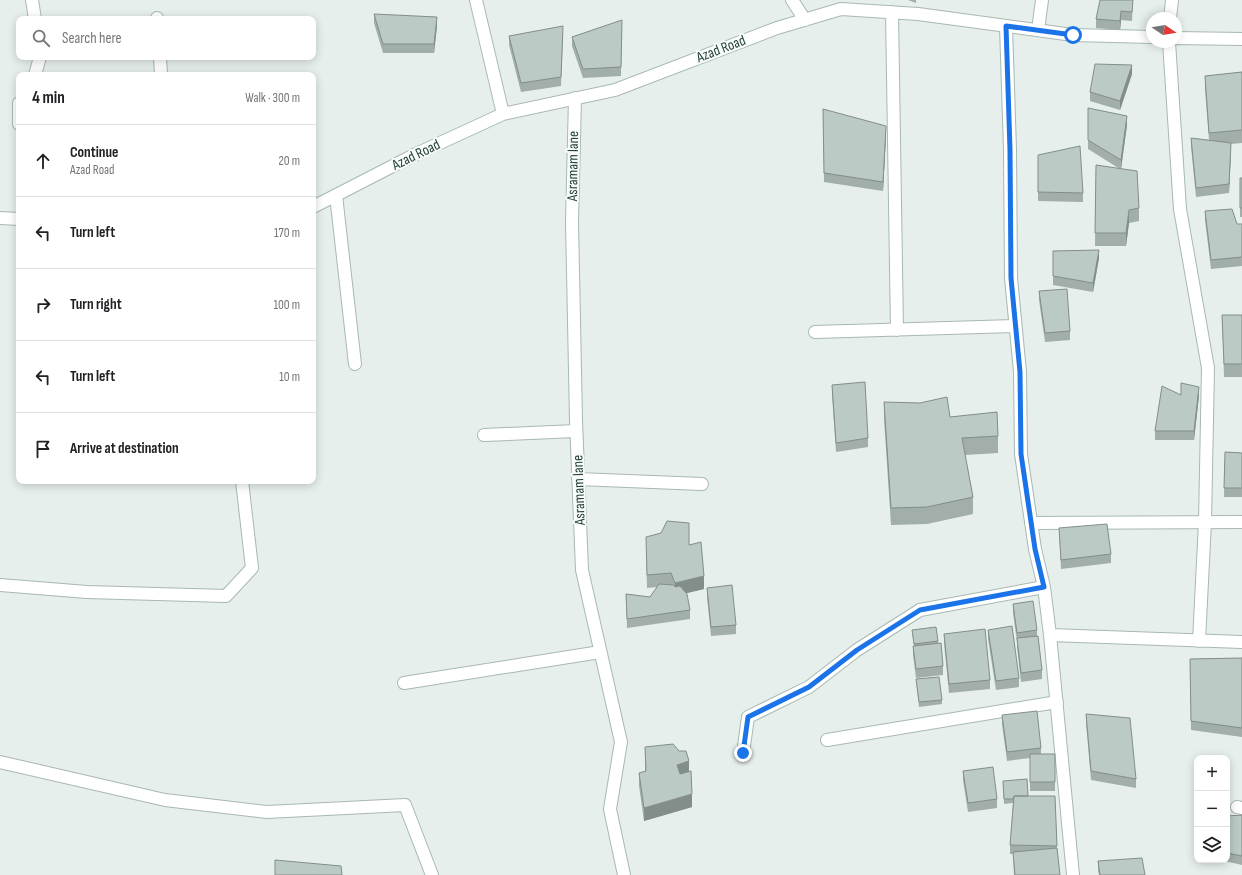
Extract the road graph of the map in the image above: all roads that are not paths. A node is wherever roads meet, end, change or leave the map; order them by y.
1 (32, 0) edge
2 (476, 0) edge
3 (792, 0) edge
4 (1042, 0) edge
5 (1172, 0) edge
6 (892, 12) junction
7 (1171, 12) edge
8 (35, 16) edge
9 (805, 20) junction
10 (1006, 26) junction
11 (1038, 30) junction
12 (1146, 37) edge
13 (1182, 38) edge
14 (1242, 39) edge
15 (1169, 48) edge
16 (39, 60) edge
17 (160, 60) edge
18 (36, 72) edge
19 (161, 72) edge
20 (575, 98) junction
21 (503, 114) junction
22 (336, 195) junction
23 (316, 205) edge
24 (0, 218) edge
25 (16, 219) edge
26 (1014, 326) junction
27 (897, 330) junction
28 (816, 332) dead end
29 (355, 364) dead end
30 (576, 431) junction
31 (484, 436) dead end
32 (578, 479) junction
33 (242, 484) edge
34 (702, 484) dead end
35 (1205, 522) junction
36 (1242, 522) edge
37 (1031, 523) junction
38 (0, 585) edge
39 (1044, 587) junction
40 (1050, 635) junction
41 (1199, 641) junction
42 (1242, 642) edge
43 (600, 652) junction
44 (404, 683) dead end
45 (1057, 702) junction
46 (827, 740) dead end
47 (743, 753) dead end
48 (0, 762) edge
49 (432, 875) edge
50 (624, 875) edge
51 (1073, 875) edge

1 - 8 street
2 - 21 street
3 - 9 street
4 - 11 street
5 - 7 street
6 - 9 street, Azad Road
6 - 10 street, Azad Road
6 - 27 street
9 - 20 street, Azad Road
10 - 11 street, Azad Road
10 - 26 street
11 - 12 street, Azad Road
13 - 14 street
15 - 35 street
16 - 18 street
17 - 19 street
20 - 21 street, Azad Road
20 - 30 street, Asramam lane
21 - 22 street, Azad Road
22 - 23 street, Azad Road
22 - 29 street
24 - 25 street
26 - 27 street
26 - 37 street
27 - 28 street
30 - 31 street
30 - 32 street, Asramam lane
32 - 34 street
32 - 43 street, Asramam lane
33 - 38 street
35 - 36 street
35 - 37 street
35 - 41 street
37 - 39 street
39 - 40 street
39 - 47 street
40 - 41 street
40 - 45 street
41 - 42 street
43 - 44 street
43 - 50 street, Asramam lane
45 - 46 street
45 - 51 street
48 - 49 street

